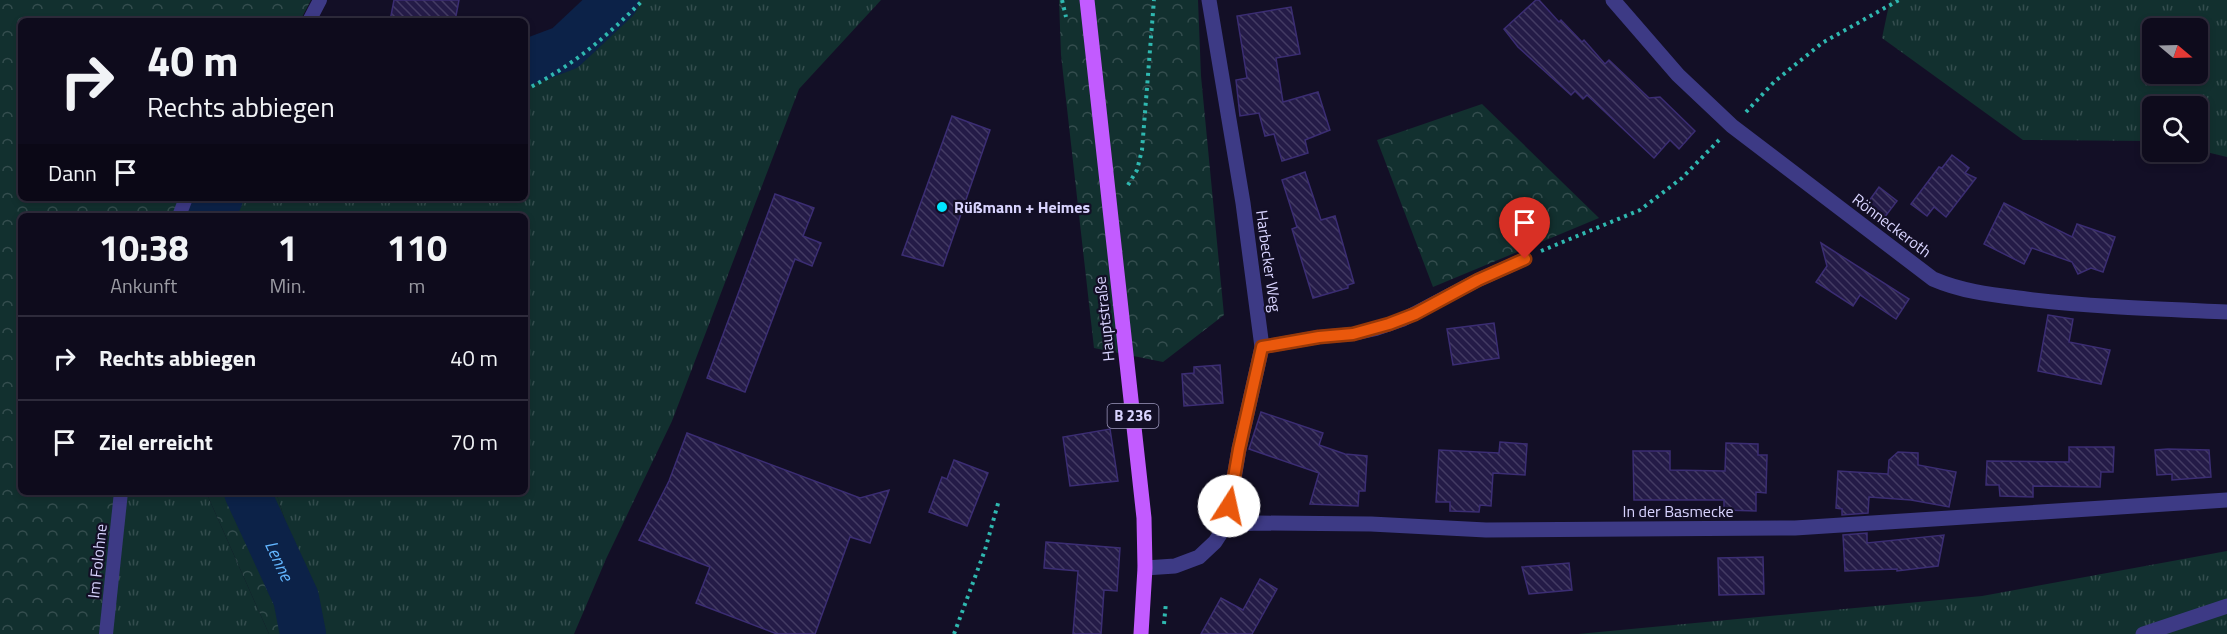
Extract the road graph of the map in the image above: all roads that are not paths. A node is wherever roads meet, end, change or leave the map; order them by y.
1 (320, 0) edge
2 (1087, 0) edge
3 (1209, 0) edge
4 (1612, 0) edge
5 (311, 18) edge
6 (1525, 259) road end
7 (2227, 312) edge
8 (1262, 347) junction
9 (121, 495) edge
10 (2227, 500) edge
11 (1226, 525) junction
12 (1145, 568) junction
13 (2227, 606) edge
14 (106, 634) edge
15 (1141, 634) edge
16 (2143, 634) edge

1 - 5 lane
2 - 12 main road, Hauptstraße / B 236
3 - 8 street, Harbecker Weg
4 - 7 street, Rönneckeroth
6 - 8 lane
8 - 11 street, Harbecker Weg
9 - 14 lane, Im Folohne
10 - 11 street, In der Basmecke
11 - 12 street
12 - 15 main road, Hauptstraße / B 236
13 - 16 street

